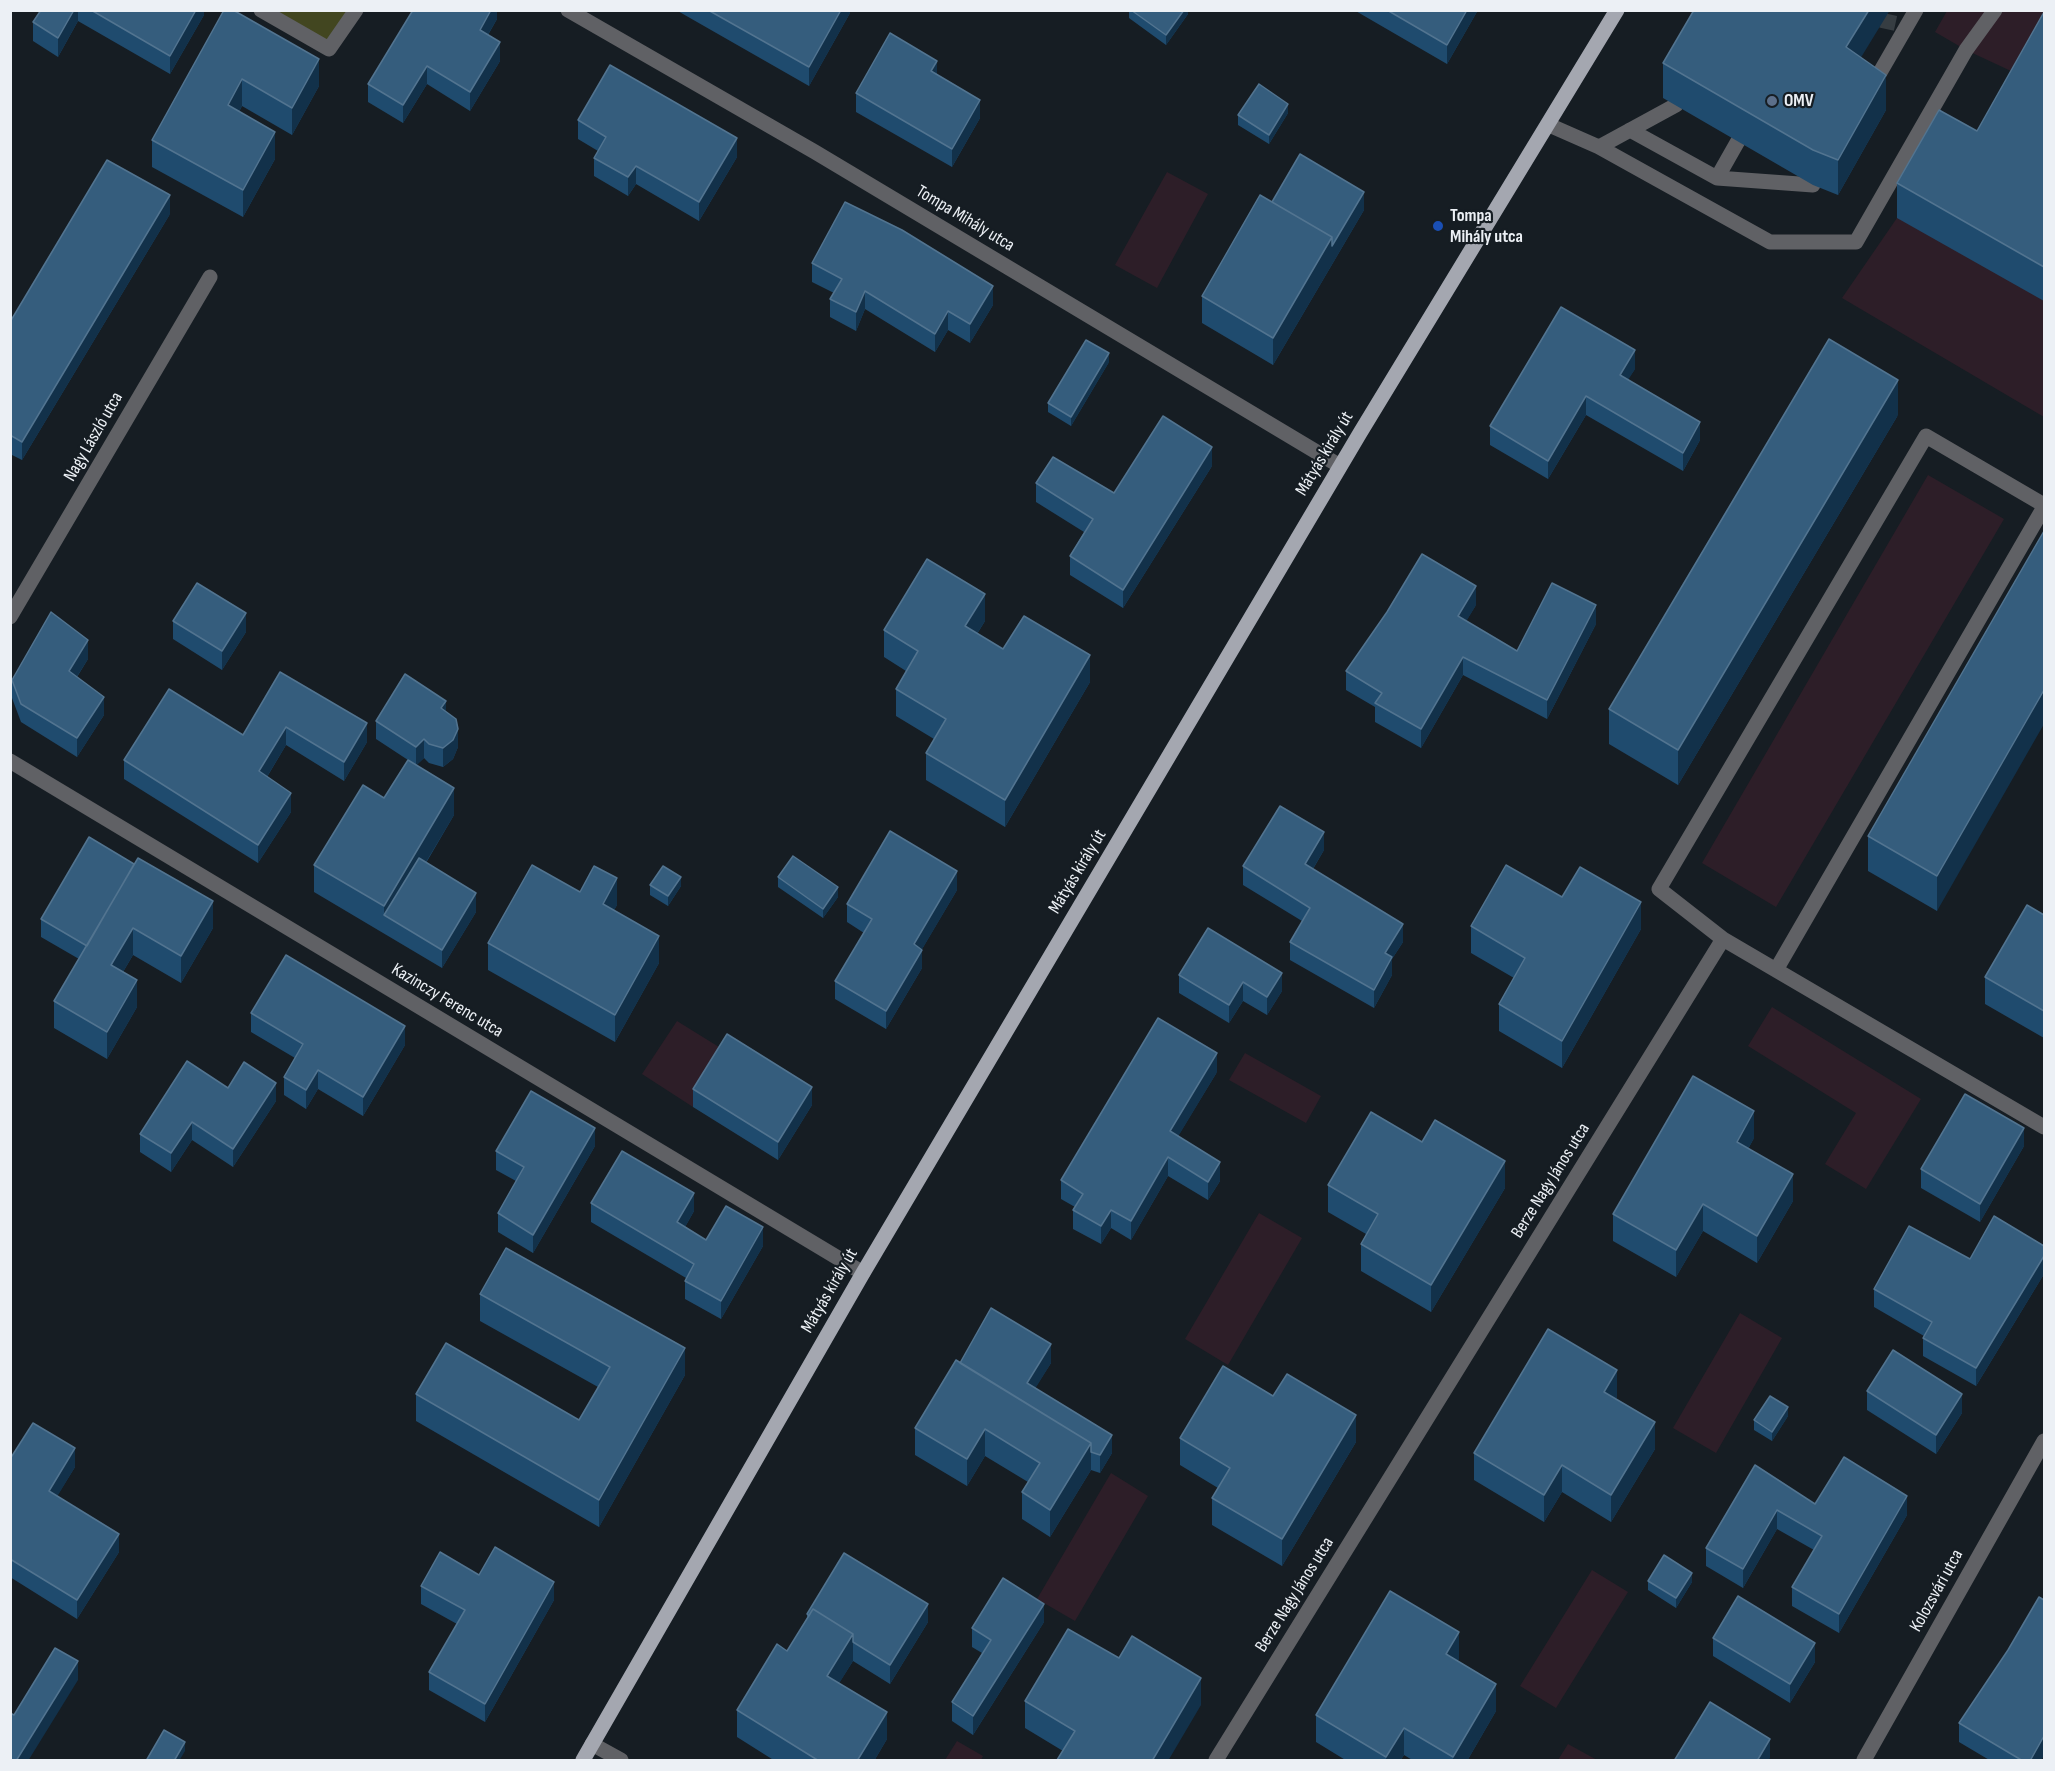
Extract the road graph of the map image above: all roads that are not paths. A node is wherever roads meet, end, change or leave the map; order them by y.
1 (261, 10) edge
2 (356, 10) edge
3 (568, 10) edge
4 (1617, 10) edge
5 (1916, 10) edge
6 (1995, 10) edge
7 (1867, 96) edge
8 (1676, 105) edge
9 (1549, 125) junction
10 (1630, 130) junction
11 (1738, 141) edge
12 (1599, 147) junction
13 (1717, 178) junction
14 (1813, 185) edge
15 (210, 277) dead end
16 (1340, 466) junction
17 (2044, 506) edge
18 (10, 617) edge
19 (10, 761) edge
20 (1723, 939) junction
21 (1776, 970) junction
22 (2044, 1127) edge
23 (863, 1273) junction
24 (2044, 1441) edge
25 (592, 1744) junction
26 (1870, 1758) edge
27 (582, 1761) edge
28 (621, 1761) edge
29 (1216, 1761) edge

1 - 2 street
3 - 16 street, Tompa Mihály utca
4 - 9 main road, Mátyás király út
5 - 7 street
6 - 12 street
8 - 10 street
9 - 12 street
9 - 16 main road, Mátyás király út
10 - 12 street
10 - 13 street
11 - 13 street
13 - 14 street
15 - 18 street, Nagy László utca
16 - 23 main road, Mátyás király út
17 - 20 street
17 - 21 street
19 - 23 street, Kazinczy Ferenc utca
20 - 21 street
20 - 29 street, Berze Nagy János utca
21 - 22 street
23 - 25 main road, Mátyás király út
24 - 26 street, Kolozsvári utca
25 - 27 main road, Mátyás király út
25 - 28 street

